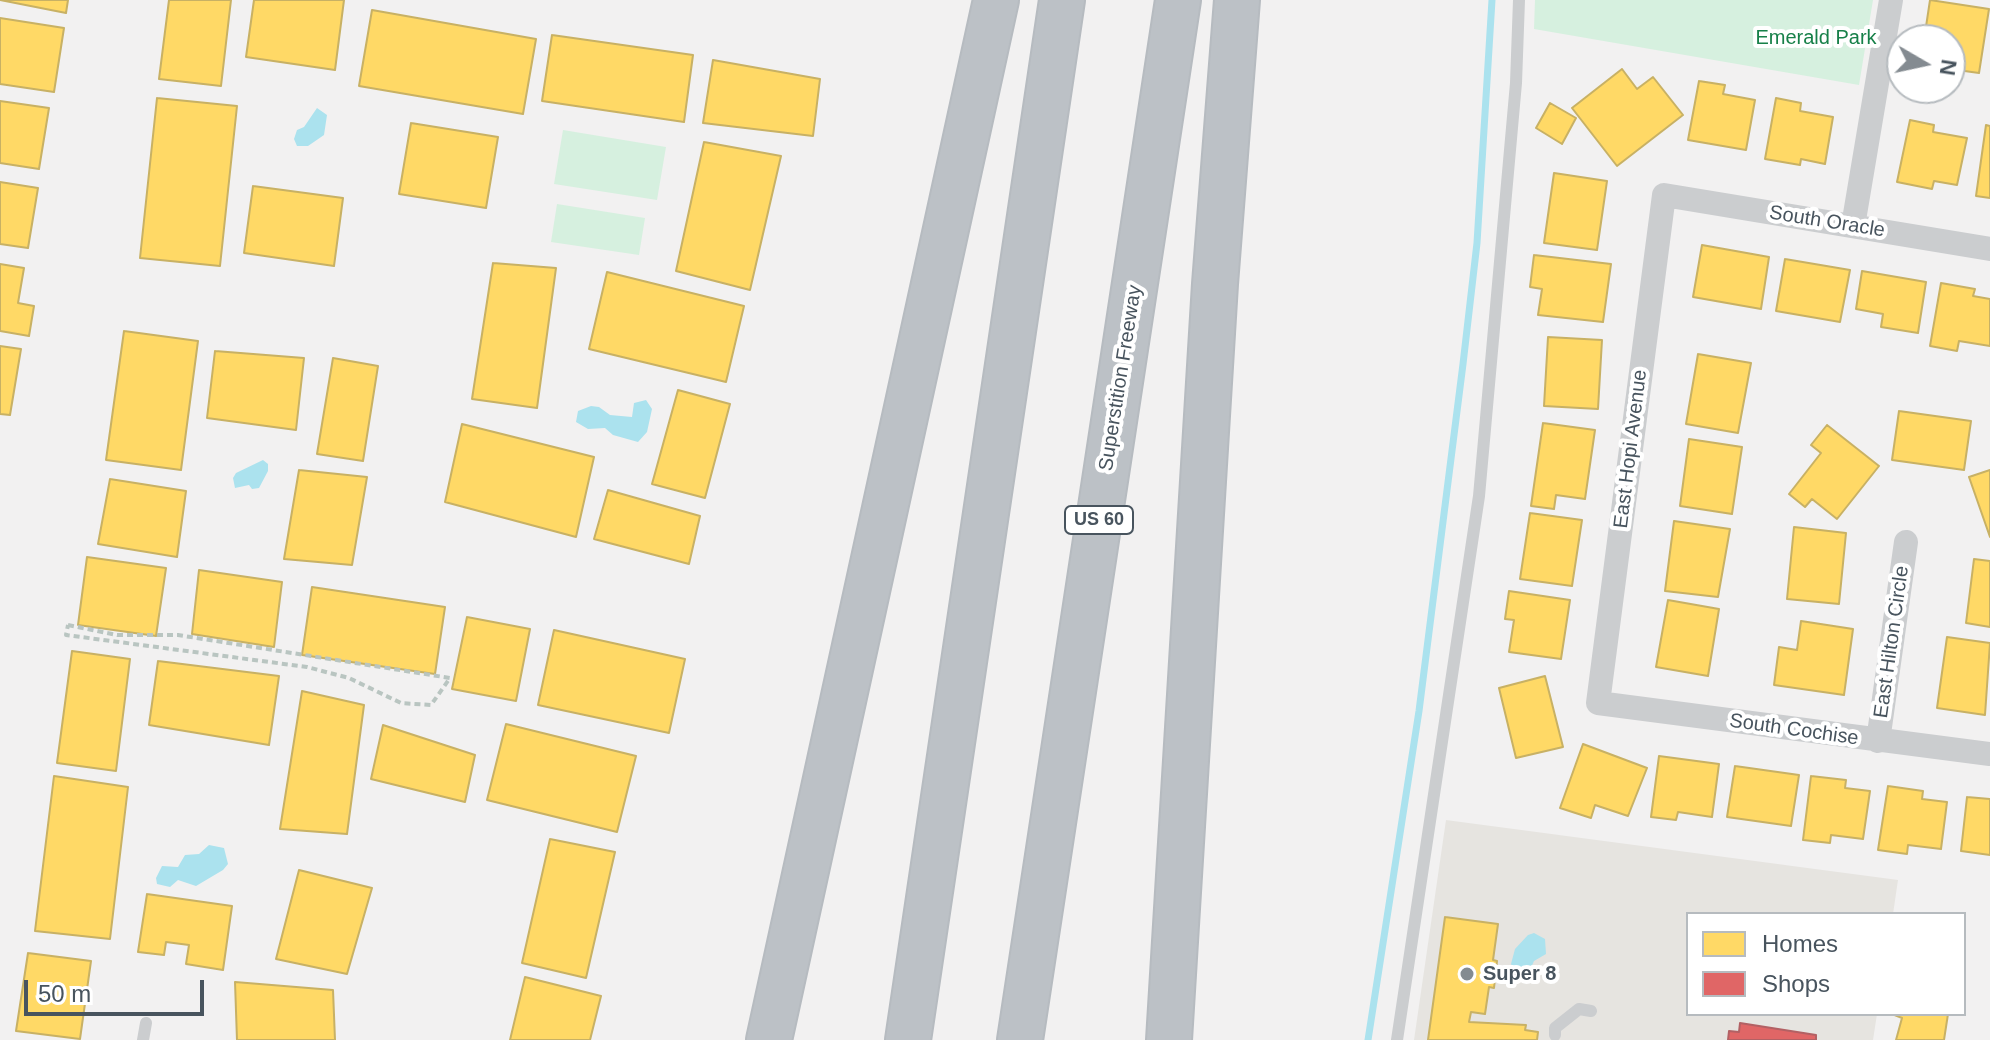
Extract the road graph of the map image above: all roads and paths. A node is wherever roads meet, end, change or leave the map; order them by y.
1 (996, 0) edge
2 (1062, 0) edge
3 (1178, 0) edge
4 (1237, 0) edge
5 (1519, 0) edge
6 (1891, 0) edge
7 (1664, 195) joint
8 (1853, 226) junction
9 (1990, 249) edge
10 (1906, 542) dead end
11 (66, 635) joint
12 (1598, 703) joint
13 (1878, 741) junction
14 (1990, 754) edge
15 (1591, 1011) dead end
16 (146, 1023) dead end
17 (1555, 1035) dead end
18 (143, 1040) edge
19 (769, 1040) edge
20 (908, 1040) edge
21 (1020, 1040) edge
22 (1169, 1040) edge
23 (1397, 1040) edge

1 - 19 highway
2 - 20 highway
3 - 21 highway, Superstition Freeway / US 60
4 - 22 highway
5 - 23 lane
6 - 8 street
7 - 8 street, South Oracle
7 - 12 street, East Hopi Avenue
8 - 9 street, South Oracle
10 - 13 street, East Hilton Circle
11 - 11 path
12 - 13 street, South Cochise
13 - 14 street, South Cochise
15 - 17 lane
16 - 18 lane

